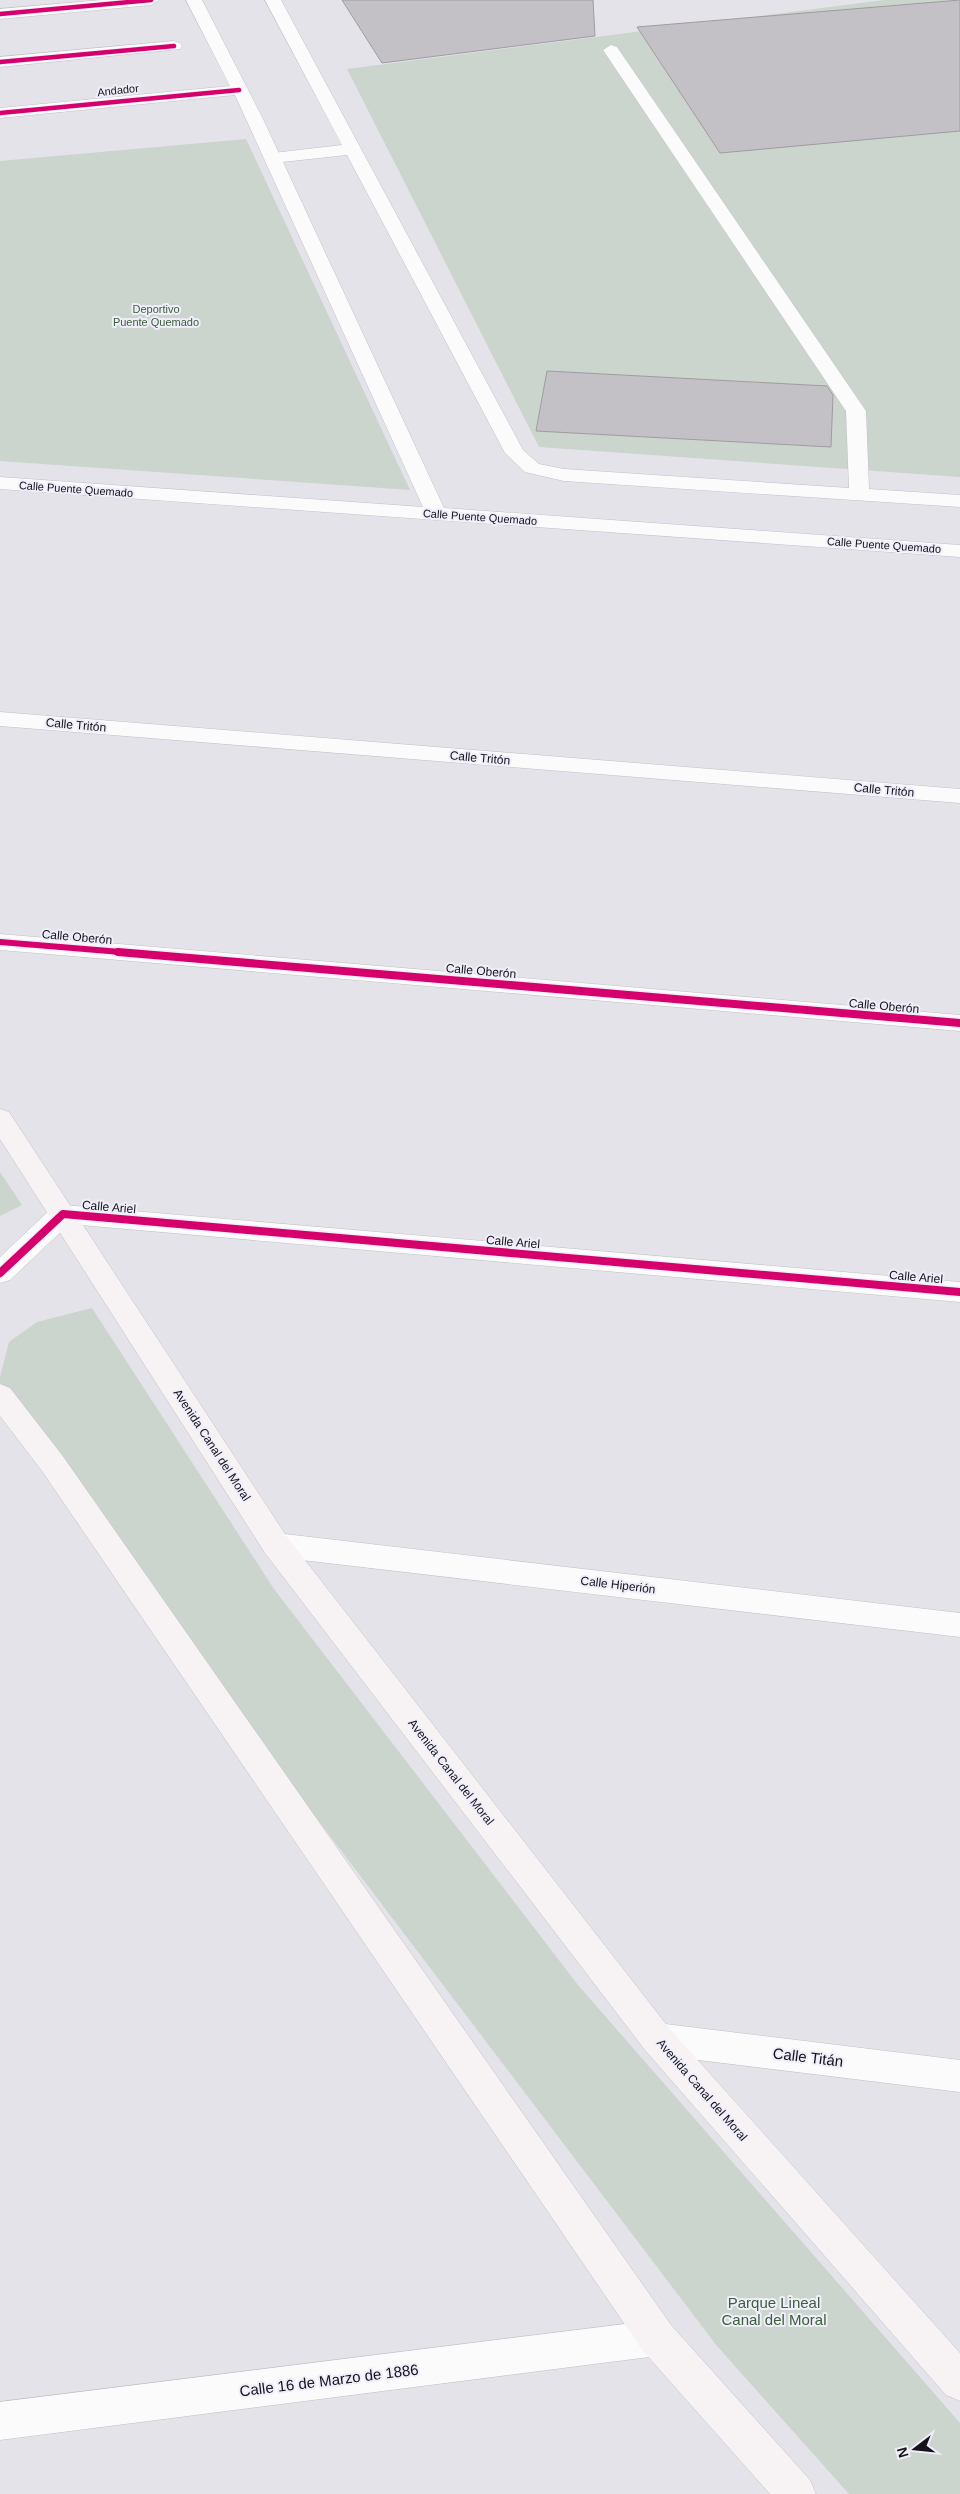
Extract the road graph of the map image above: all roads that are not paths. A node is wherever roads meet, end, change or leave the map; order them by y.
1 (151, 0) edge
2 (194, 0) edge
3 (273, 0) edge
4 (0, 14) edge
5 (174, 46) dead end
6 (611, 50) dead end
7 (0, 62) edge
8 (239, 90) junction
9 (0, 113) edge
10 (353, 149) junction
11 (273, 158) junction
12 (0, 483) edge
13 (859, 495) junction
14 (960, 501) edge
15 (436, 514) junction
16 (960, 550) edge
17 (0, 719) edge
18 (960, 796) edge
19 (0, 942) edge
20 (960, 1023) edge
21 (0, 1118) edge
22 (63, 1214) junction
23 (0, 1273) edge
24 (960, 1292) edge
25 (0, 1396) edge
26 (276, 1545) junction
27 (960, 1626) edge
28 (657, 2038) junction
29 (960, 2076) edge
30 (657, 2338) junction
31 (960, 2382) edge
32 (0, 2422) edge
33 (796, 2494) edge

1 - 4 street
2 - 8 street
3 - 10 street
5 - 7 street
6 - 13 street
8 - 9 street, Andador
8 - 11 street
10 - 11 street
10 - 13 street
11 - 15 street
12 - 15 street, Calle Puente Quemado
13 - 14 street
15 - 16 street, Calle Puente Quemado
17 - 18 street, Calle Tritón
19 - 20 street, Calle Oberón
21 - 22 main road, Avenida Canal del Moral
22 - 23 street
22 - 24 street, Calle Ariel
22 - 26 main road, Avenida Canal del Moral
25 - 30 main road
26 - 27 street, Calle Hiperión
26 - 28 main road, Avenida Canal del Moral
28 - 29 street, Calle Titán
28 - 31 main road, Avenida Canal del Moral
30 - 32 street, Calle 16 de Marzo de 1886
30 - 33 main road

